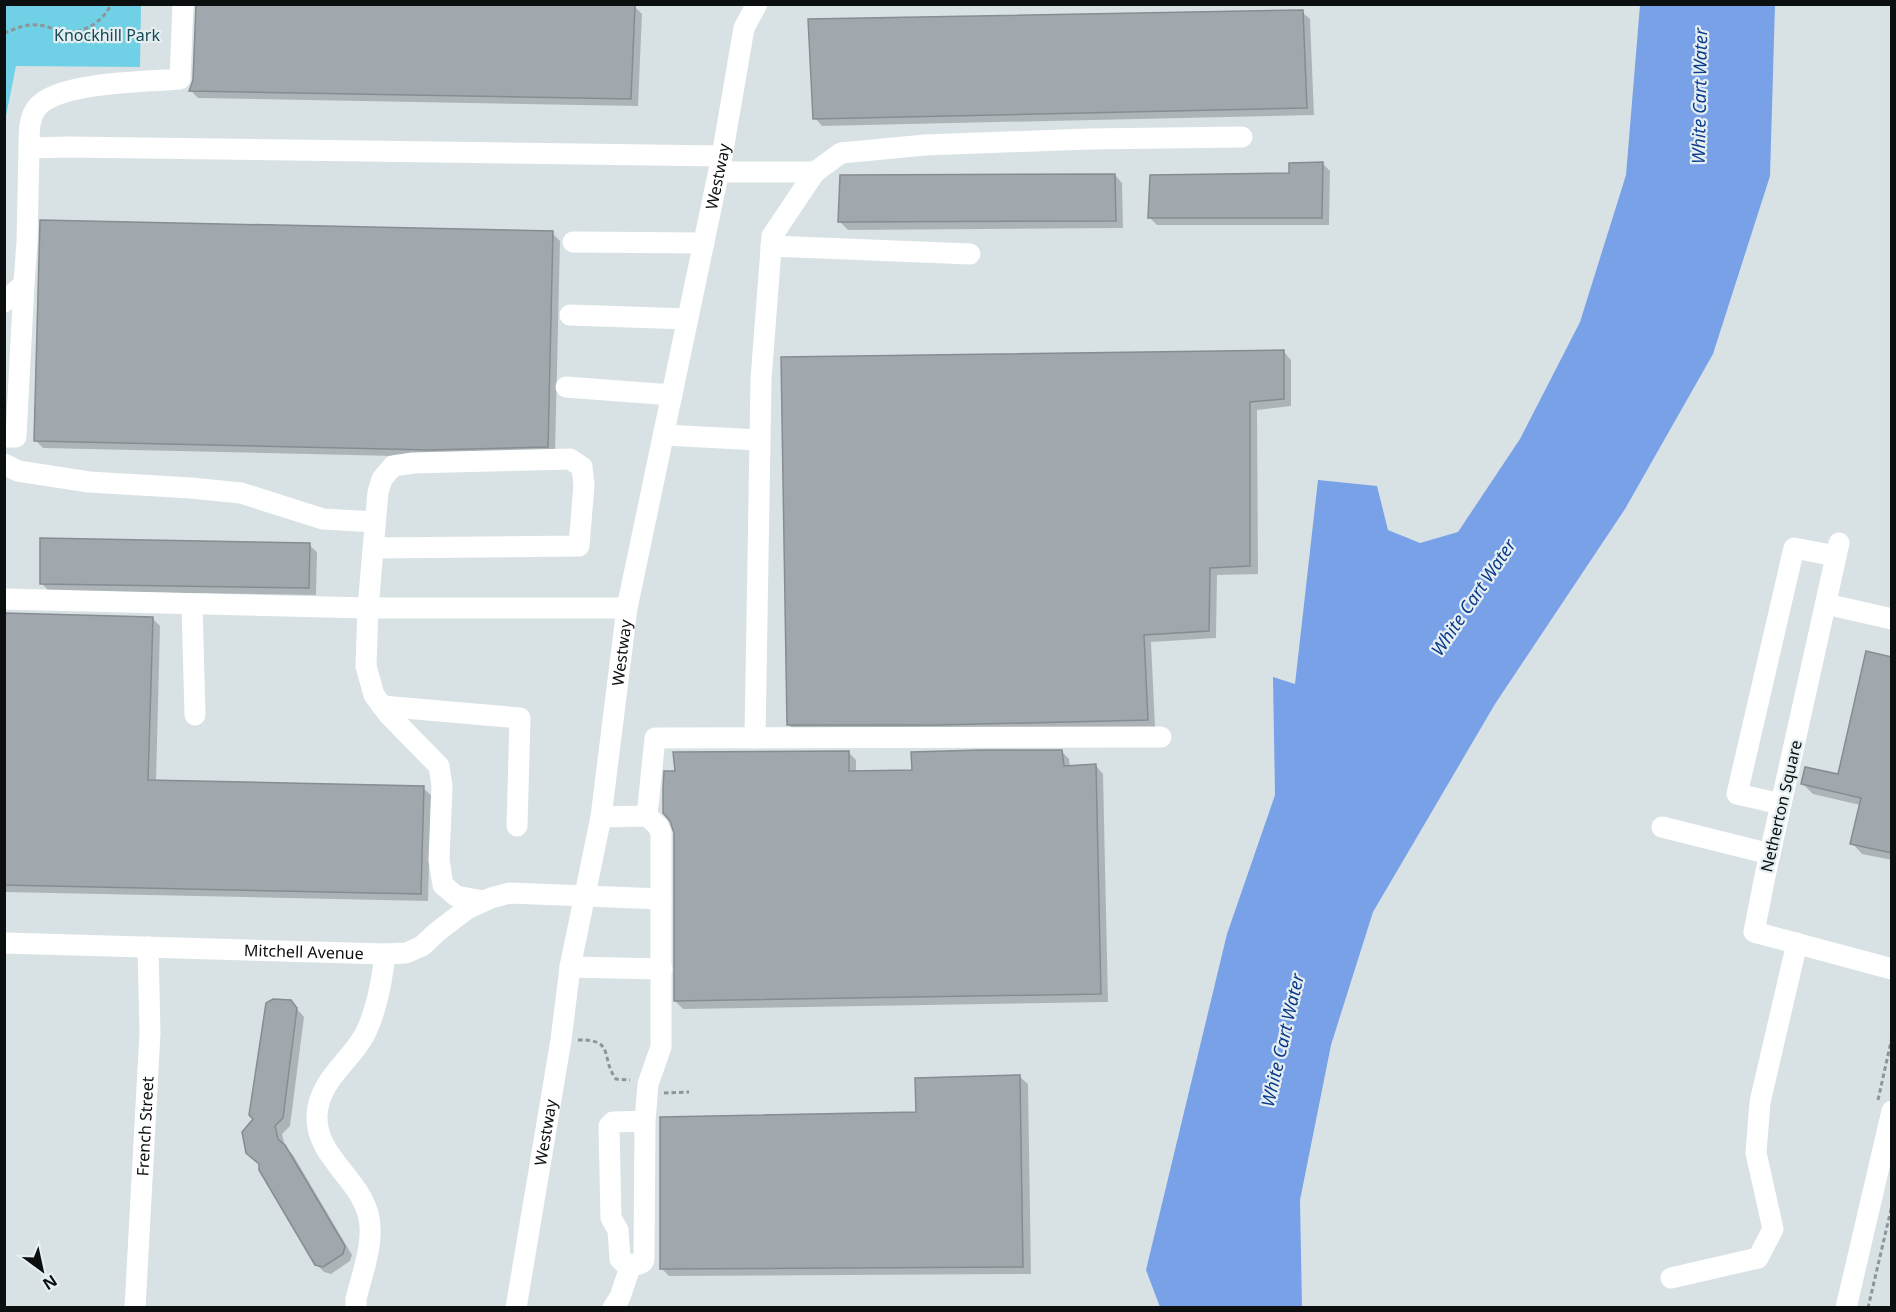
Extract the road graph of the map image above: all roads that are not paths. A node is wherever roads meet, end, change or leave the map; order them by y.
1 (183, 4) edge
2 (754, 6) edge
3 (1242, 137) dead end
4 (29, 148) junction
5 (720, 164) junction
6 (815, 172) junction
7 (573, 242) dead end
8 (704, 243) junction
9 (771, 246) junction
10 (970, 254) dead end
11 (24, 284) junction
12 (4, 302) edge
13 (570, 315) dead end
14 (688, 319) junction
15 (566, 387) dead end
16 (672, 395) junction
17 (664, 435) junction
18 (4, 437) edge
19 (759, 440) junction
20 (4, 464) edge
21 (375, 522) junction
22 (373, 548) junction
23 (4, 599) edge
24 (192, 604) junction
25 (1826, 604) junction
26 (368, 608) junction
27 (627, 608) junction
28 (1892, 619) edge
29 (382, 706) junction
30 (195, 715) dead end
31 (1161, 737) dead end
32 (755, 738) junction
33 (1781, 804) junction
34 (647, 816) junction
35 (601, 817) junction
36 (517, 826) dead end
37 (1662, 827) dead end
38 (1770, 854) junction
39 (584, 897) junction
40 (661, 899) junction
41 (483, 902) junction
42 (1797, 943) junction
43 (4, 944) edge
44 (148, 947) junction
45 (385, 954) junction
46 (570, 967) junction
47 (662, 969) junction
48 (1892, 969) edge
49 (1892, 1111) edge
50 (645, 1121) junction
51 (631, 1264) junction
52 (1671, 1278) dead end
53 (135, 1308) edge
54 (356, 1308) edge
55 (516, 1308) edge
56 (613, 1308) edge
57 (1846, 1308) edge

1 - 4 street
2 - 5 street, Westway
3 - 6 street
4 - 5 street
4 - 11 street
5 - 6 street
5 - 8 street, Westway
6 - 9 street
7 - 8 street
8 - 14 street, Westway
9 - 10 street
9 - 19 street
11 - 12 street
11 - 18 street
13 - 14 street
14 - 16 street, Westway
15 - 16 street
16 - 17 street, Westway
17 - 19 street
17 - 27 street, Westway
19 - 32 street
20 - 21 street
21 - 22 street
21 - 22 street
22 - 26 street
23 - 24 street
24 - 26 street
24 - 30 street
25 - 28 street
25 - 33 street, Netherton Square
25 - 33 street, Netherton Square
26 - 27 street
26 - 29 street
27 - 35 street, Westway
29 - 36 street
29 - 41 street
31 - 32 street
32 - 34 street
33 - 38 street, Netherton Square
34 - 35 street
34 - 40 street
35 - 39 street, Westway
37 - 38 street
38 - 42 street, Netherton Square
39 - 40 street, Mitchell Avenue
39 - 41 street, Mitchell Avenue
39 - 46 street, Westway
40 - 47 street
41 - 45 street, Mitchell Avenue
42 - 48 street, Netherton Square
42 - 52 street
43 - 44 street, Mitchell Avenue
44 - 45 street, Mitchell Avenue
44 - 53 street, French Street
45 - 54 street
46 - 47 street
46 - 55 street, Westway
47 - 50 street
49 - 57 street
50 - 51 street
50 - 51 street
51 - 56 street

